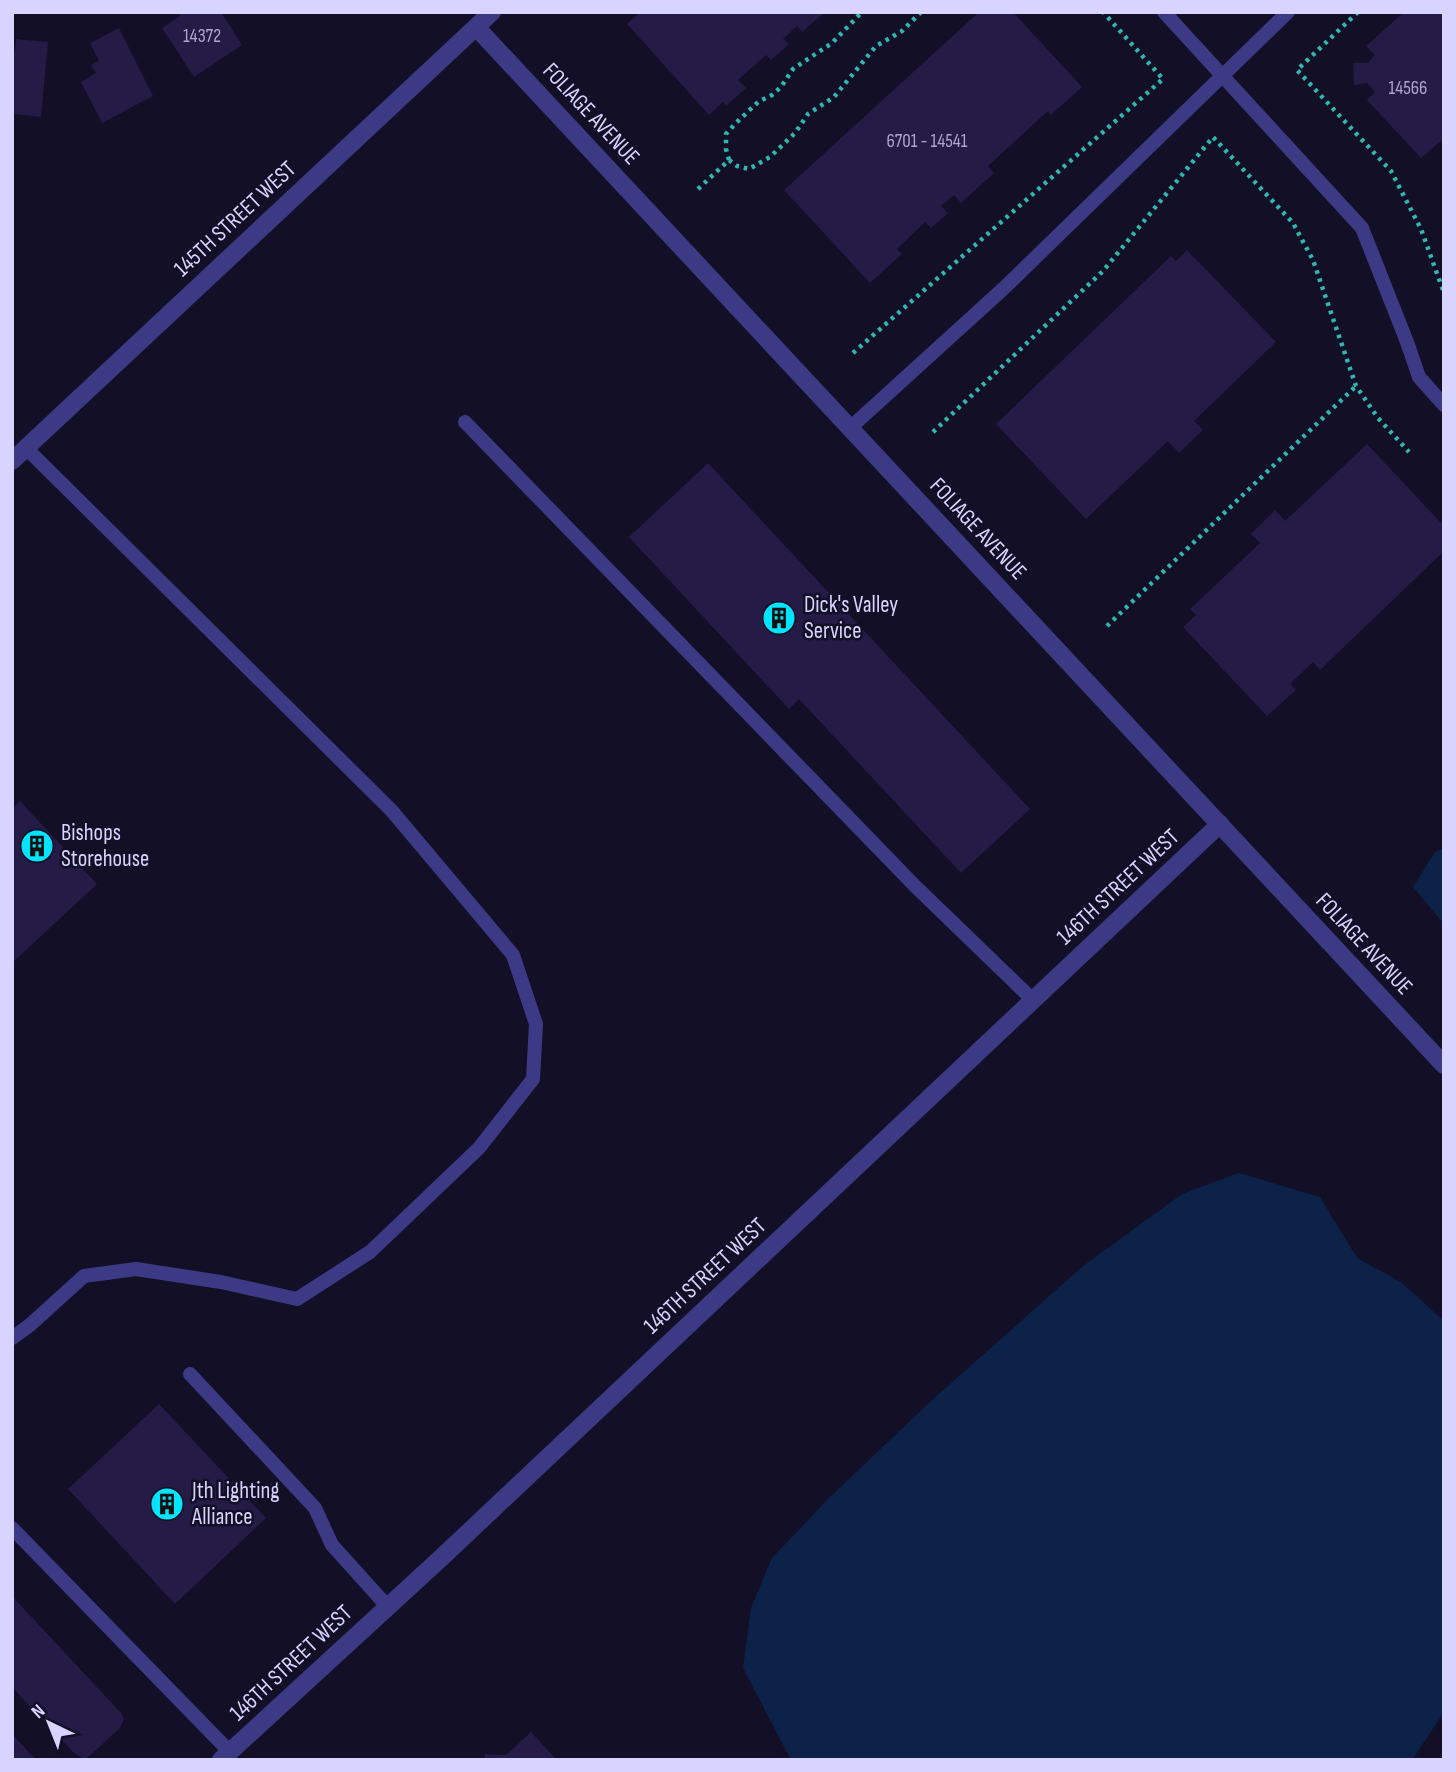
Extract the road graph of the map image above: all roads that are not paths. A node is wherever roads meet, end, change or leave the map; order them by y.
1 (492, 12) edge
2 (1164, 12) edge
3 (1288, 12) edge
4 (476, 27) junction
5 (1222, 75) junction
6 (1444, 405) edge
7 (465, 422) dead end
8 (850, 428) junction
9 (26, 448) junction
10 (12, 461) edge
11 (1220, 824) junction
12 (1032, 1000) junction
13 (1444, 1065) edge
14 (12, 1338) edge
15 (190, 1374) dead end
16 (12, 1528) edge
17 (388, 1607) junction
18 (226, 1756) edge

1 - 4 street, 145TH STREET WEST
2 - 5 lane
3 - 5 lane
4 - 8 street, FOLIAGE AVENUE
4 - 9 street, 145TH STREET WEST
5 - 6 lane
5 - 8 lane
7 - 12 lane
8 - 11 street, FOLIAGE AVENUE
9 - 10 street, 145TH STREET WEST
9 - 14 lane
11 - 12 street, 146TH STREET WEST
11 - 13 street, FOLIAGE AVENUE
12 - 17 street, 146TH STREET WEST
15 - 17 lane
16 - 18 lane
17 - 18 street, 146TH STREET WEST

